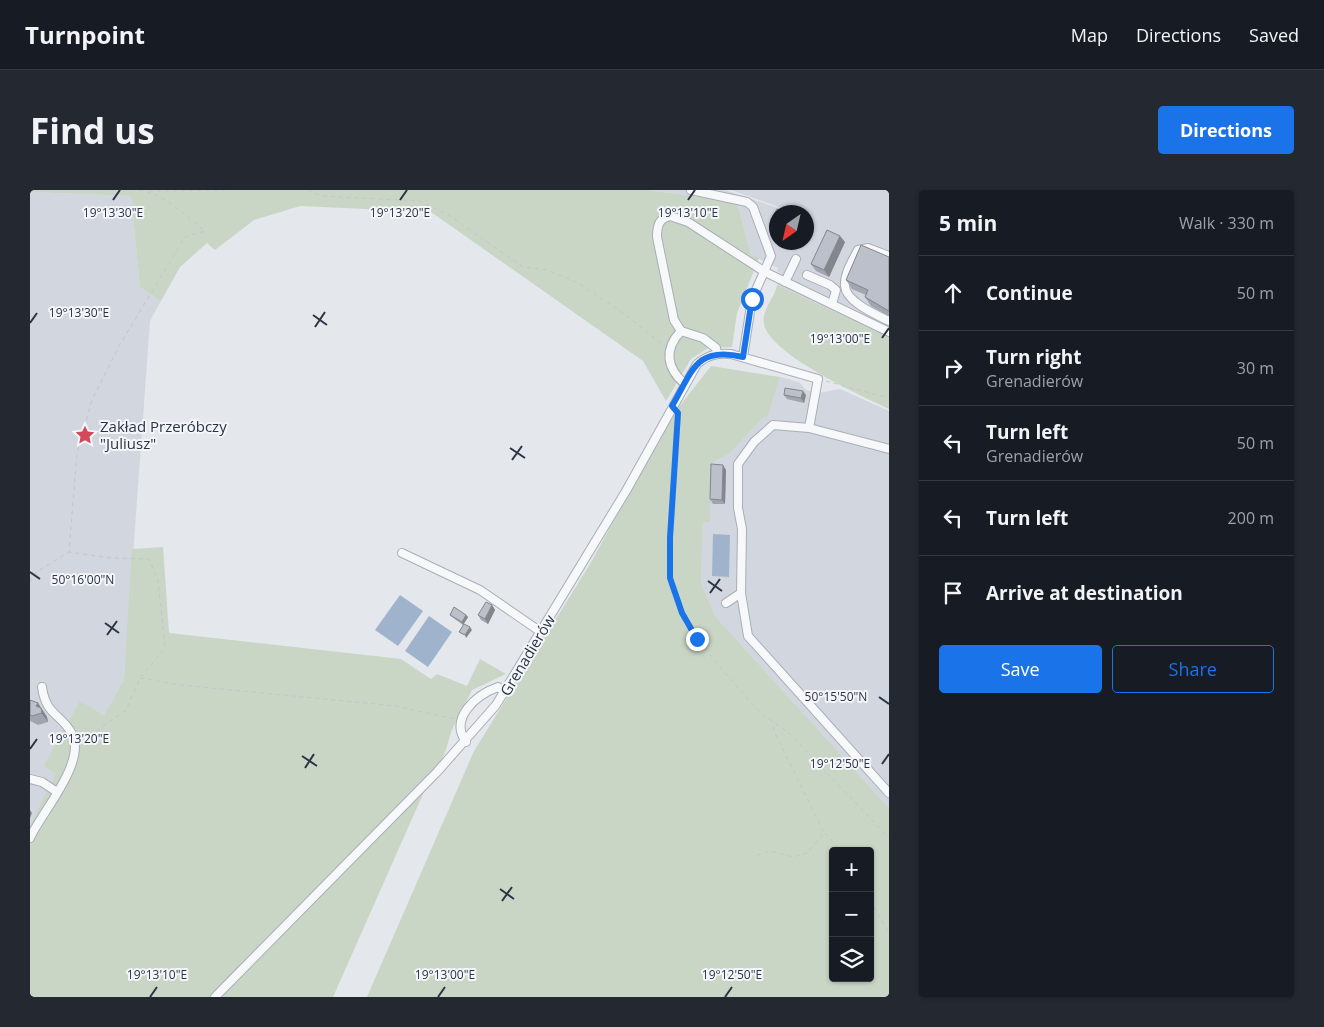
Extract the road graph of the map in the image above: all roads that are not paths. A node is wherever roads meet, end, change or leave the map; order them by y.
1 (691, 190) edge
2 (889, 256) edge
3 (796, 259) dead end
4 (765, 272) junction
5 (807, 275) dead end
6 (786, 282) junction
7 (832, 304) junction
8 (889, 321) edge
9 (681, 331) junction
10 (889, 332) edge
11 (717, 353) junction
12 (743, 357) junction
13 (684, 384) junction
14 (809, 428) junction
15 (889, 449) edge
16 (402, 553) dead end
17 (741, 593) junction
18 (726, 603) dead end
19 (541, 632) junction
20 (42, 687) dead end
21 (505, 692) junction
22 (466, 742) junction
23 (30, 779) edge
24 (57, 792) junction
25 (889, 793) edge
26 (30, 838) edge
27 (215, 997) edge

1 - 4 street
2 - 8 street
3 - 6 street
4 - 6 street
4 - 9 street
4 - 12 street
5 - 7 street
6 - 7 street
7 - 10 street
9 - 11 street
9 - 13 street
11 - 12 street
11 - 13 street, Grenadierów
12 - 14 street
13 - 19 street, Grenadierów
14 - 15 street
14 - 17 street
16 - 19 street
17 - 18 street
17 - 25 street
19 - 21 street, Grenadierów
20 - 24 street
21 - 22 street, Grenadierów
21 - 22 street
22 - 27 street, Grenadierów
23 - 24 street
24 - 26 street

